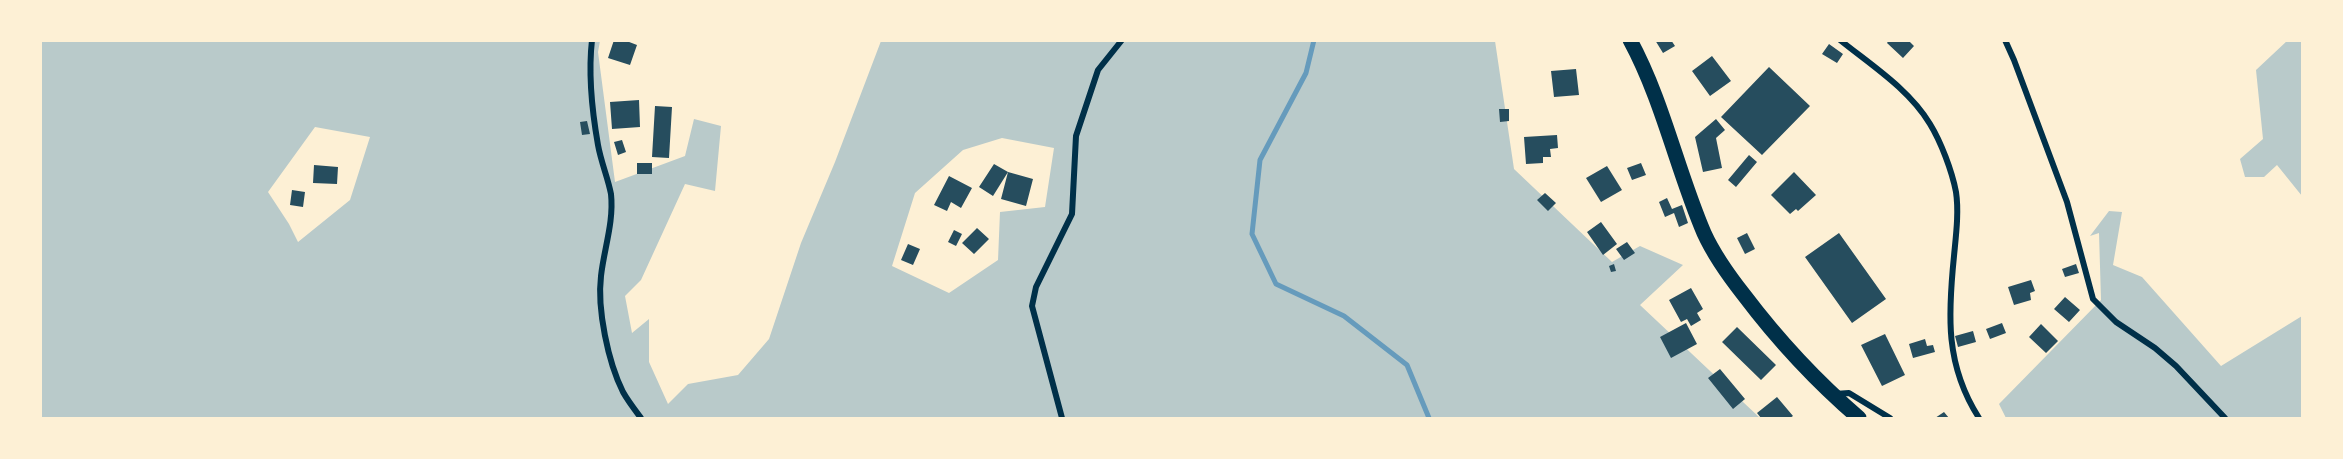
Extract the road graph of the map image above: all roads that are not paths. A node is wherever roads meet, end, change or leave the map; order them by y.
1 (592, 40) edge
2 (1122, 40) edge
3 (1630, 40) edge
4 (1840, 40) edge
5 (2005, 40) edge
6 (1832, 395) junction
7 (641, 418) edge
8 (1062, 418) edge
9 (1859, 418) edge
10 (1890, 418) edge
11 (1978, 418) edge
12 (2225, 418) edge

1 - 7 street
2 - 8 street
3 - 6 main road
4 - 11 street
5 - 12 street
6 - 9 main road
6 - 10 street

